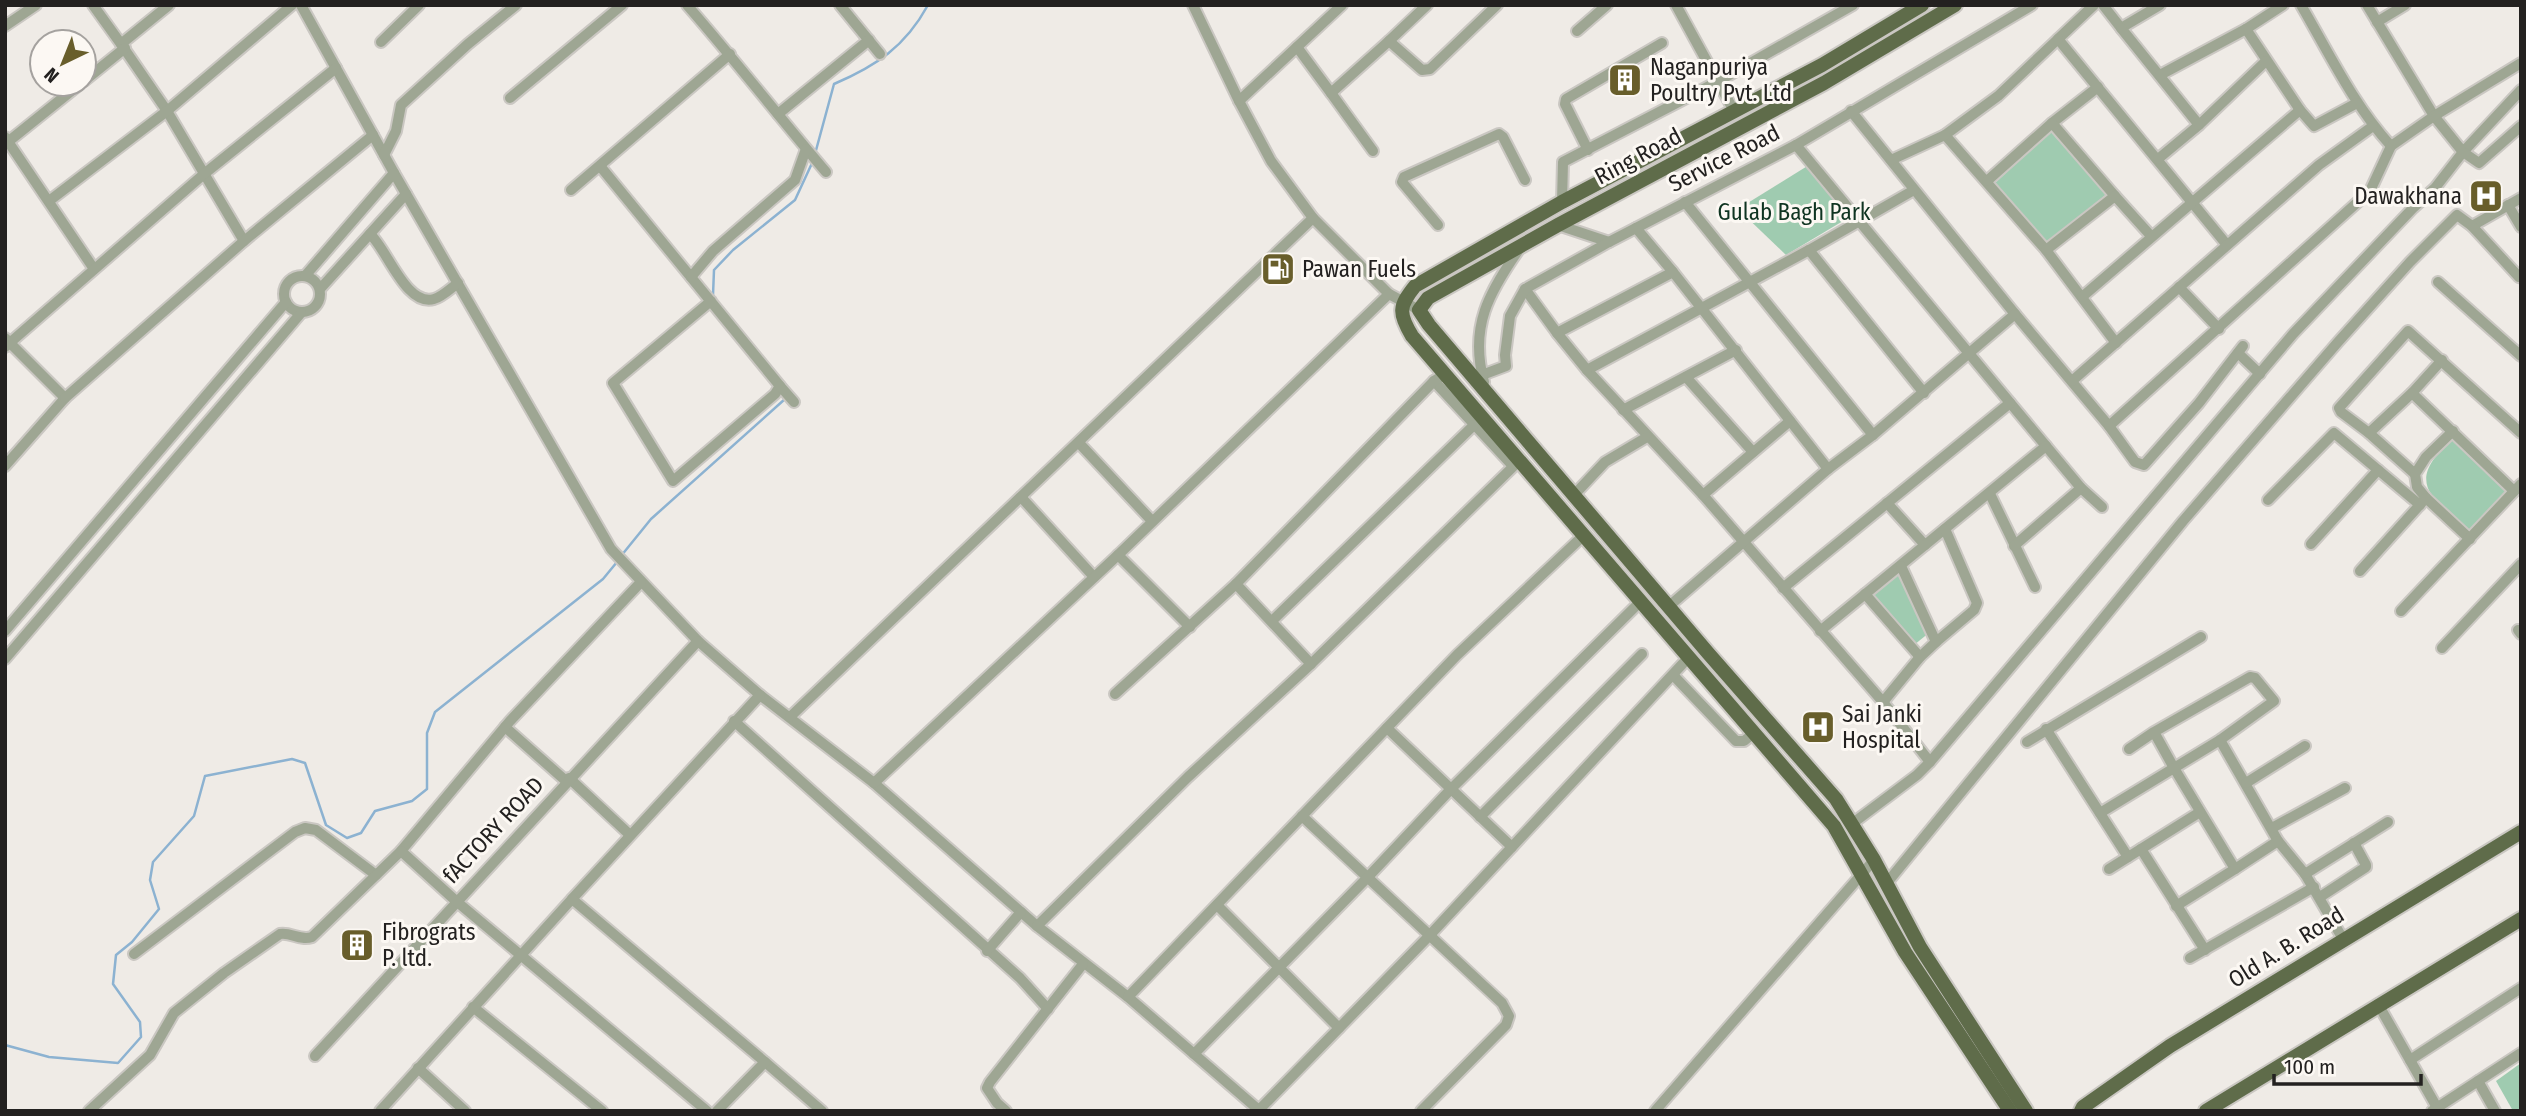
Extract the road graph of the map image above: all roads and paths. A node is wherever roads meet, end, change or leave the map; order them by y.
1 (36, 5) edge
2 (93, 5) edge
3 (169, 5) edge
4 (292, 5) edge
5 (301, 5) edge
6 (419, 5) edge
7 (516, 5) edge
8 (622, 5) edge
9 (687, 5) edge
10 (840, 5) edge
11 (1194, 5) edge
12 (1342, 5) edge
13 (1427, 5) edge
14 (1497, 5) edge
15 (1607, 5) edge
16 (1675, 5) edge
17 (1853, 5) edge
18 (1922, 5) edge
19 (1955, 5) edge
20 (2032, 5) edge
21 (2094, 5) edge
22 (2103, 5) edge
23 (2160, 5) edge
24 (2283, 5) edge
25 (2301, 5) edge
26 (2367, 5) edge
27 (2405, 5) edge
28 (2377, 22) junction
29 (5, 26) edge
30 (2121, 28) junction
31 (2246, 29) junction
32 (1577, 31) dead end
33 (2058, 39) junction
34 (869, 40) junction
35 (1389, 41) junction
36 (381, 42) dead end
37 (1662, 43) dead end
38 (123, 46) junction
39 (1297, 47) junction
40 (730, 54) junction
41 (880, 54) dead end
42 (2266, 61) junction
43 (2521, 63) edge
44 (336, 68) junction
45 (98, 69) edge
46 (2160, 75) junction
47 (1717, 82) junction
48 (2098, 87) junction
49 (2521, 90) edge
50 (1331, 93) junction
51 (62, 98) edge
52 (510, 98) dead end
53 (1238, 101) junction
54 (2357, 103) junction
55 (2300, 110) junction
56 (167, 111) junction
57 (1734, 111) junction
58 (1851, 111) junction
59 (778, 114) junction
60 (2434, 116) junction
61 (2052, 123) junction
62 (2199, 125) junction
63 (2373, 126) junction
64 (2521, 126) edge
65 (373, 135) junction
66 (1945, 135) junction
67 (7, 139) edge
68 (1796, 145) junction
69 (2390, 146) junction
70 (1588, 150) junction
71 (1373, 151) dead end
72 (2463, 152) junction
73 (384, 155) junction
74 (811, 155) junction
75 (2158, 159) junction
76 (1891, 160) junction
77 (600, 166) junction
78 (826, 172) dead end
79 (394, 173) junction
80 (204, 174) junction
81 (1525, 180) dead end
82 (1987, 181) junction
83 (571, 190) dead end
84 (1914, 190) junction
85 (406, 194) junction
86 (2115, 196) junction
87 (2521, 198) edge
88 (48, 201) junction
89 (1562, 202) junction
90 (1685, 202) junction
91 (2191, 203) junction
92 (2508, 205) junction
93 (1313, 218) junction
94 (1862, 221) junction
95 (1438, 225) dead end
96 (1558, 225) junction
97 (2472, 226) junction
98 (2521, 227) edge
99 (1636, 228) junction
100 (370, 234) junction
101 (2151, 236) junction
102 (244, 241) junction
103 (1609, 242) junction
104 (1524, 243) junction
105 (2227, 245) junction
106 (1809, 250) junction
107 (2046, 250) junction
108 (94, 269) junction
109 (1673, 272) junction
110 (305, 276) junction
111 (691, 277) junction
112 (2520, 277) edge
113 (1750, 282) junction
114 (2438, 282) dead end
115 (458, 283) junction
116 (2179, 287) junction
117 (320, 289) junction
118 (1525, 289) junction
119 (1389, 294) junction
120 (2082, 296) junction
121 (710, 301) junction
122 (286, 302) junction
123 (1402, 302) junction
124 (1703, 308) junction
125 (1419, 310) junction
126 (300, 313) junction
127 (2015, 314) junction
128 (2219, 329) junction
129 (1557, 332) junction
130 (7, 343) edge
131 (2116, 343) junction
132 (1736, 351) junction
133 (1970, 354) junction
134 (2521, 356) edge
135 (2442, 360) junction
136 (1587, 370) junction
137 (2260, 374) junction
138 (1482, 375) junction
139 (1686, 377) junction
140 (1440, 378) junction
141 (2072, 381) junction
142 (1487, 392) junction
143 (1924, 393) junction
144 (2412, 393) junction
145 (65, 398) junction
146 (2010, 402) junction
147 (1623, 410) junction
148 (1790, 421) junction
149 (1474, 425) junction
150 (2109, 426) junction
151 (2453, 431) junction
152 (2369, 433) junction
153 (2521, 433) edge
154 (1873, 435) junction
155 (1647, 437) junction
156 (1079, 443) junction
157 (2046, 446) junction
158 (1752, 452) junction
159 (1516, 463) junction
160 (5, 466) edge
161 (1828, 469) junction
162 (2378, 470) junction
163 (2415, 474) junction
164 (2517, 487) edge
165 (2081, 488) junction
166 (1990, 494) junction
167 (1574, 495) junction
168 (1703, 495) junction
169 (1021, 497) junction
170 (2267, 500) dead end
171 (2423, 502) junction
172 (1887, 503) junction
173 (2102, 507) dead end
174 (1153, 521) junction
175 (1945, 529) junction
176 (1584, 535) junction
177 (2470, 539) junction
178 (1743, 541) junction
179 (2311, 544) dead end
180 (1925, 545) junction
181 (2014, 546) junction
182 (74, 550) junction
183 (1118, 555) junction
184 (89, 562) junction
185 (2521, 564) edge
186 (1901, 566) junction
187 (2360, 571) dead end
188 (1094, 577) junction
189 (641, 582) junction
190 (1236, 584) junction
191 (2035, 587) dead end
192 (1783, 588) junction
193 (1865, 594) junction
194 (1641, 601) junction
195 (1668, 607) junction
196 (2401, 611) dead end
197 (1272, 621) junction
198 (1190, 626) junction
199 (5, 631) edge
200 (1820, 631) junction
201 (2201, 636) dead end
202 (698, 641) junction
203 (1937, 642) junction
204 (2442, 648) dead end
205 (1642, 654) dead end
206 (1689, 657) junction
207 (1920, 657) junction
208 (5, 659) edge
209 (1311, 664) junction
210 (1674, 676) junction
211 (1115, 694) dead end
212 (760, 695) junction
213 (1883, 702) junction
214 (790, 717) junction
215 (734, 721) junction
216 (505, 727) junction
217 (1387, 728) junction
218 (2046, 729) junction
219 (1755, 732) junction
220 (2154, 732) junction
221 (2220, 740) junction
222 (2027, 742) dead end
223 (2305, 746) dead end
224 (2129, 749) dead end
225 (1930, 762) junction
226 (2174, 768) junction
227 (568, 780) junction
228 (874, 783) junction
229 (2246, 783) junction
230 (2346, 788) dead end
231 (1451, 789) junction
232 (2200, 812) junction
233 (2100, 813) junction
234 (1302, 816) junction
235 (1480, 817) junction
236 (2388, 822) dead end
237 (1853, 823) junction
238 (2272, 828) junction
239 (2521, 832) edge
240 (630, 835) junction
241 (2278, 841) junction
242 (2354, 843) junction
243 (1512, 847) junction
244 (2141, 849) junction
245 (401, 851) junction
246 (2128, 858) junction
247 (1874, 860) junction
248 (2109, 869) dead end
249 (2235, 869) junction
250 (1861, 874) junction
251 (2305, 874) junction
252 (376, 875) junction
253 (1368, 877) junction
254 (1886, 884) junction
255 (2317, 892) junction
256 (572, 899) junction
257 (456, 901) junction
258 (1217, 905) junction
259 (2176, 906) junction
260 (1021, 912) junction
261 (2521, 919) edge
262 (1037, 926) junction
263 (1429, 936) junction
264 (2343, 939) junction
265 (2205, 950) junction
266 (987, 951) junction
267 (134, 954) dead end
268 (522, 956) junction
269 (2190, 958) dead end
270 (1083, 964) junction
271 (1279, 968) junction
272 (2521, 988) edge
273 (1128, 997) junction
274 (2378, 1004) junction
275 (473, 1007) junction
276 (1048, 1009) junction
277 (1339, 1028) junction
278 (317, 1052) dead end
279 (2521, 1053) edge
280 (1194, 1054) junction
281 (2410, 1060) junction
282 (765, 1062) junction
283 (418, 1068) junction
284 (2478, 1081) junction
285 (1259, 1110) edge
286 (2436, 1110) edge
287 (89, 1111) edge
288 (380, 1111) edge
289 (465, 1111) edge
290 (602, 1111) edge
291 (707, 1111) edge
292 (717, 1111) edge
293 (822, 1111) edge
294 (1006, 1111) edge
295 (1422, 1111) edge
296 (1655, 1111) edge
297 (2010, 1111) edge
298 (2026, 1111) edge
299 (2081, 1111) edge
300 (2206, 1111) edge
301 (2495, 1111) edge

1 - 29 street
2 - 38 street
3 - 38 street
4 - 56 street
5 - 44 street
6 - 36 street
7 - 73 street
8 - 52 street
9 - 40 street
10 - 34 street
11 - 53 street
12 - 39 street
13 - 35 street
14 - 35 street
15 - 32 street
16 - 47 street
17 - 47 street
18 - 57 main road, Ring Road
19 - 96 main road, Ring Road
20 - 58 street, Service Road
21 - 33 street
22 - 30 street
23 - 30 street
24 - 31 street
25 - 54 street
26 - 28 street
27 - 28 street
28 - 60 street
30 - 46 street
31 - 42 street
31 - 46 street
33 - 48 street
33 - 66 street
34 - 41 street
34 - 59 street
35 - 50 street
37 - 70 street
38 - 45 street
38 - 56 street
39 - 50 street
39 - 53 street
40 - 59 street
40 - 77 street
42 - 55 street
42 - 62 street
43 - 60 street
44 - 65 street
44 - 80 street
46 - 62 street
47 - 57 street
47 - 70 street
48 - 61 street
48 - 75 street
49 - 72 street
50 - 71 street
51 - 67 street
53 - 93 street
54 - 55 street
54 - 63 street
55 - 91 street
56 - 80 street
56 - 88 street
57 - 89 main road, Ring Road
58 - 68 street, Service Road
58 - 76 street
59 - 74 street
60 - 69 street
60 - 72 street
61 - 82 street
61 - 86 street
62 - 75 street
63 - 69 street
63 - 105 street
64 - 72 street
65 - 73 street
65 - 102 street
66 - 76 street
66 - 82 street
67 - 88 street
68 - 90 street, Service Road
68 - 94 street
69 - 128 street
70 - 89 street
72 - 137 street
73 - 79 street
74 - 78 street
74 - 111 street
75 - 91 street
76 - 84 street
77 - 83 street
77 - 111 street
79 - 85 street
79 - 110 street
80 - 102 street
80 - 108 street
81 - 95 street
82 - 107 street
84 - 94 street
84 - 127 street
85 - 100 street
85 - 115 street
86 - 101 street
86 - 107 street
87 - 92 street
88 - 108 street
89 - 123 main road, Ring Road
90 - 99 street, Service Road
90 - 113 street
91 - 101 street
91 - 105 street
92 - 97 street
92 - 98 street
93 - 119 street
93 - 156 street
94 - 106 street
94 - 133 street
96 - 103 street
96 - 104 main road, Ring Road
97 - 112 street
97 - 254 street
99 - 103 street, Service Road
99 - 109 street
100 - 115 street
100 - 117 street
101 - 120 street
102 - 145 street
103 - 118 street, Service Road
104 - 125 main road, Ring Road
104 - 138 street
105 - 116 street
106 - 113 street
106 - 143 street
107 - 120 street
108 - 130 street
109 - 124 street
109 - 129 street
110 - 117 street
110 - 122 street
111 - 121 street
113 - 124 street
113 - 154 street
114 - 134 street
115 - 189 street
116 - 128 street
116 - 131 street
117 - 126 street
118 - 129 street
118 - 138 street
119 - 123 street
119 - 174 street
120 - 131 street
121 - 121 street
122 - 126 street
122 - 182 street
123 - 125 street
123 - 140 main road
124 - 132 street
124 - 136 street
125 - 142 main road
126 - 184 street
127 - 133 street
127 - 141 street
128 - 150 street
129 - 136 street
130 - 145 street
131 - 141 street
132 - 139 street
132 - 148 street
133 - 143 street
133 - 146 street
135 - 144 street
135 - 152 street
135 - 153 street
136 - 147 street
137 - 150 street
137 - 225 street
138 - 142 street
139 - 147 street
139 - 158 street
140 - 149 street
140 - 159 main road
140 - 190 street
141 - 150 street
142 - 167 main road
143 - 154 street
144 - 151 street
144 - 152 street
145 - 160 street
146 - 157 street
146 - 172 street
147 - 155 street
148 - 158 street
148 - 161 street
149 - 159 street
149 - 197 street
151 - 163 street
151 - 164 street
152 - 163 street
154 - 161 street
155 - 167 street
155 - 168 street
156 - 169 street
156 - 174 street
157 - 165 street
157 - 166 street
158 - 168 street
159 - 176 main road
159 - 209 street
161 - 178 street
162 - 170 street
162 - 171 street
162 - 179 street
163 - 171 street
164 - 177 street
165 - 173 street
165 - 181 street
166 - 175 street
166 - 181 street
167 - 195 main road
168 - 178 street
169 - 188 street
169 - 214 street
171 - 177 street
171 - 187 street
172 - 180 street
172 - 192 street
174 - 183 street
175 - 180 street
175 - 203 street
176 - 194 main road
176 - 217 street
177 - 196 street
178 - 192 street
178 - 195 street
180 - 186 street
181 - 191 street
182 - 184 street
182 - 199 street
183 - 188 street
183 - 198 street
184 - 208 street
185 - 204 street
186 - 193 street
186 - 203 street
188 - 228 street
189 - 202 street
189 - 216 street
190 - 197 street
190 - 198 street
192 - 200 street
193 - 200 street
193 - 207 street
194 - 206 main road
194 - 231 street
195 - 237 main road
197 - 209 street
198 - 211 street
200 - 213 street
201 - 218 street
202 - 212 street
202 - 227 street, fACTORY ROAD
203 - 207 street
205 - 235 street
206 - 210 street
206 - 219 main road
207 - 213 street
209 - 262 street
210 - 219 street
210 - 243 street
212 - 214 street
212 - 215 street
213 - 225 street
214 - 228 street
215 - 240 street
215 - 266 street
216 - 227 street
216 - 245 street
217 - 231 street
217 - 234 street
218 - 222 street
218 - 233 street
219 - 250 main road
220 - 221 street
220 - 224 street
220 - 226 street
221 - 226 street
221 - 229 street
223 - 229 street
225 - 237 street
226 - 232 street
226 - 233 street
227 - 240 street
227 - 257 street, fACTORY ROAD
228 - 260 street
229 - 238 street
230 - 238 street
231 - 235 street
231 - 253 street
232 - 244 street
232 - 249 street
233 - 246 street
234 - 253 street
234 - 258 street
235 - 243 street
236 - 242 street
237 - 247 main road
238 - 241 street
239 - 264 main road, Old A. B. Road
240 - 256 street
241 - 249 street
241 - 251 street
242 - 251 street
242 - 255 street
243 - 263 street
244 - 246 street
244 - 259 street
245 - 252 street
245 - 257 street
246 - 248 street
247 - 250 street
247 - 254 main road
249 - 259 street
250 - 296 street
250 - 297 main road
251 - 255 street
252 - 267 street
252 - 287 street
253 - 263 street
253 - 271 street
254 - 298 main road
255 - 264 street
255 - 265 street
256 - 268 street
256 - 282 street
257 - 268 street
257 - 278 street, fACTORY ROAD
258 - 271 street
258 - 273 street
259 - 265 street
260 - 262 street
260 - 266 street
261 - 274 main road
262 - 270 street
263 - 277 street
263 - 295 street
264 - 299 main road, Old A. B. Road
265 - 269 street
266 - 276 street
268 - 275 street
268 - 291 street
270 - 273 street
270 - 276 street
271 - 277 street
271 - 280 street
272 - 281 street
273 - 280 street
274 - 281 street
274 - 300 main road
275 - 283 street
275 - 290 street
276 - 294 street
277 - 285 street
279 - 284 street
280 - 285 street
281 - 286 street
282 - 292 street
282 - 293 street
283 - 288 street
283 - 289 street
284 - 286 street
284 - 301 street

